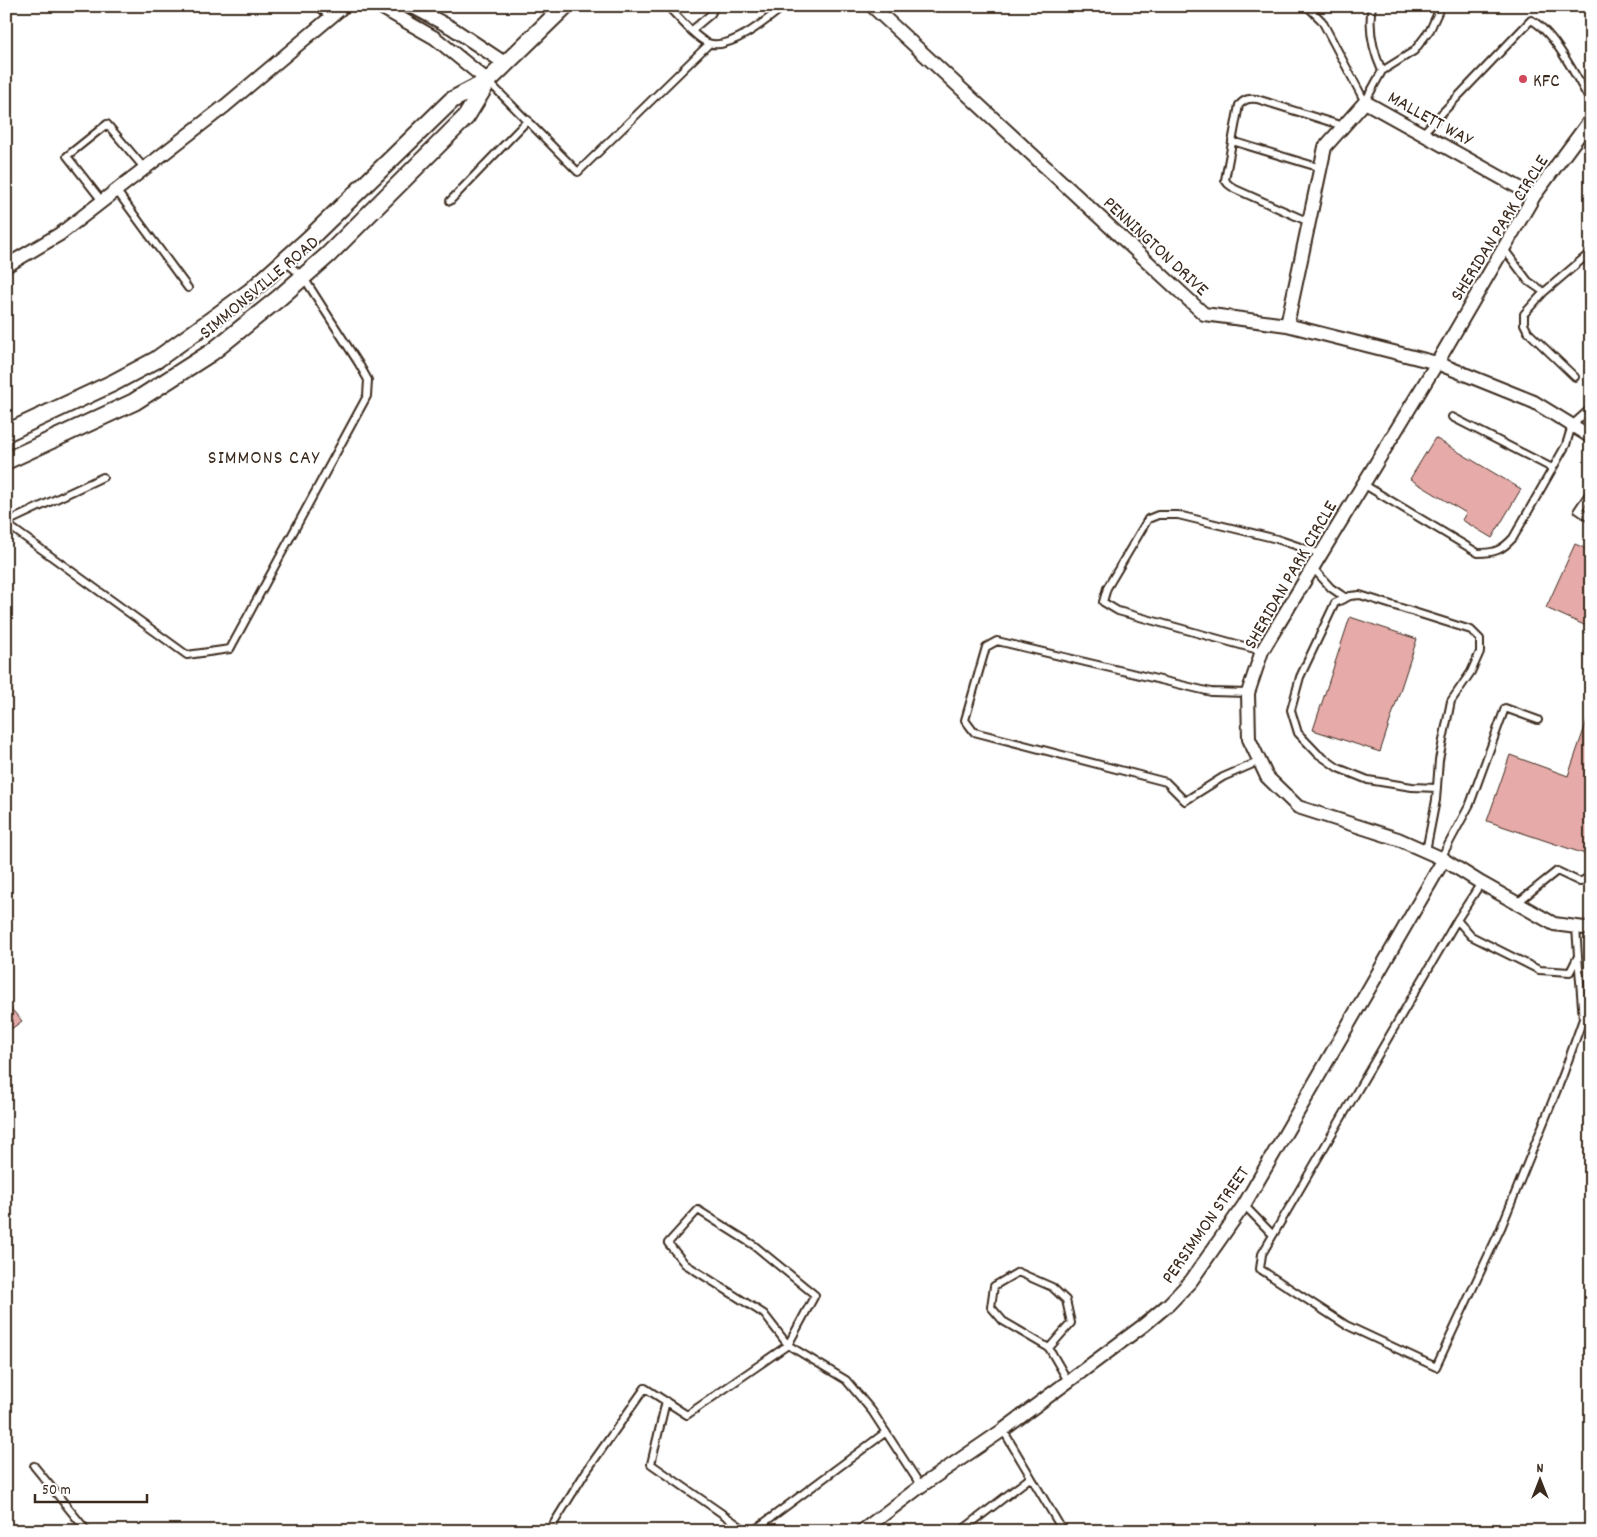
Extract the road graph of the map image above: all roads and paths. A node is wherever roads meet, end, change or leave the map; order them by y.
1 (319, 6) edge
2 (344, 6) edge
3 (379, 6) edge
4 (411, 6) edge
5 (565, 6) edge
6 (667, 6) edge
7 (715, 6) edge
8 (784, 6) edge
9 (872, 6) edge
10 (1307, 6) edge
11 (1372, 6) edge
12 (1441, 6) edge
13 (330, 18) junction
14 (692, 30) junction
15 (709, 44) junction
16 (506, 64) junction
17 (1382, 71) junction
18 (488, 81) junction
19 (1365, 102) junction
20 (1591, 102) edge
21 (528, 120) junction
22 (1589, 124) edge
23 (1343, 126) junction
24 (1422, 134) junction
25 (1232, 141) junction
26 (145, 168) junction
27 (1321, 168) junction
28 (116, 190) junction
29 (1534, 196) junction
30 (102, 201) junction
31 (450, 201) dead end
32 (1309, 222) junction
33 (1504, 248) junction
34 (1591, 252) edge
35 (285, 261) junction
36 (6, 266) edge
37 (304, 278) junction
38 (188, 288) dead end
39 (1544, 292) junction
40 (1287, 325) junction
41 (1437, 363) junction
42 (1575, 378) dead end
43 (1591, 408) edge
44 (1452, 417) dead end
45 (1572, 425) junction
46 (6, 432) edge
47 (1591, 437) edge
48 (6, 461) edge
49 (1552, 468) junction
50 (103, 476) dead end
51 (1363, 484) junction
52 (1591, 491) edge
53 (1591, 519) edge
54 (7, 522) edge
55 (1321, 554) junction
56 (1313, 568) junction
57 (1346, 598) junction
58 (1262, 651) junction
59 (1248, 693) junction
60 (1538, 720) dead end
61 (1260, 762) junction
62 (1437, 788) junction
63 (1426, 851) junction
64 (1442, 858) junction
65 (1591, 876) edge
66 (1481, 883) junction
67 (1517, 903) junction
68 (1457, 920) junction
69 (1576, 927) junction
70 (1591, 927) edge
71 (1578, 956) junction
72 (1244, 1205) junction
73 (1272, 1236) junction
74 (788, 1345) junction
75 (1049, 1348) junction
76 (1068, 1381) junction
77 (666, 1401) junction
78 (1003, 1430) junction
79 (886, 1432) junction
80 (34, 1466) dead end
81 (1031, 1477) junction
82 (921, 1486) junction
83 (87, 1531) edge
84 (549, 1531) edge
85 (747, 1531) edge
86 (754, 1531) edge
87 (862, 1531) edge
88 (961, 1531) edge
89 (1063, 1531) edge

1 - 13 lane
2 - 13 street
3 - 18 street
4 - 16 street
5 - 16 street, SIMMONSVILLE ROAD
6 - 14 lane
7 - 14 lane
8 - 15 lane
9 - 40 street, PENNINGTON DRIVE
10 - 19 lane
11 - 17 lane
12 - 17 lane
13 - 26 street
14 - 15 lane
15 - 21 lane
16 - 18 street, SIMMONSVILLE ROAD
17 - 19 lane
18 - 21 lane
18 - 35 street, SIMMONSVILLE ROAD
18 - 37 street, SIMMONSVILLE ROAD
19 - 23 street, MALLETT WAY
19 - 24 street, MALLETT WAY
20 - 24 lane
21 - 31 lane
22 - 29 street, SHERIDAN PARK CIRCLE
23 - 25 lane
23 - 27 street, MALLETT WAY
24 - 29 street, MALLETT WAY
25 - 27 lane
25 - 32 lane
26 - 28 street
26 - 30 lane
27 - 32 street, MALLETT WAY
28 - 30 street
28 - 38 lane
29 - 33 street, SHERIDAN PARK CIRCLE
30 - 36 street
32 - 40 street, MALLETT WAY
33 - 39 lane
33 - 41 street, SHERIDAN PARK CIRCLE
34 - 39 lane
35 - 37 lane
35 - 46 street, SIMMONSVILLE ROAD
37 - 48 street, SIMMONSVILLE ROAD
37 - 54 lane
39 - 42 lane
40 - 41 street, PENNINGTON DRIVE
41 - 45 street, PENNINGTON DRIVE
41 - 51 street, SHERIDAN PARK CIRCLE
43 - 45 lane
44 - 49 lane
45 - 47 street, PENNINGTON DRIVE
45 - 49 lane
49 - 51 lane
50 - 54 lane
51 - 55 street, SHERIDAN PARK CIRCLE
52 - 53 lane
55 - 56 street, SHERIDAN PARK CIRCLE
55 - 58 lane
56 - 57 lane
56 - 58 street, SHERIDAN PARK CIRCLE
57 - 62 lane
57 - 62 lane
58 - 59 street, SHERIDAN PARK CIRCLE
59 - 61 street, SHERIDAN PARK CIRCLE
59 - 61 lane
60 - 64 lane
61 - 63 street, SHERIDAN PARK CIRCLE
62 - 63 lane
63 - 64 street, SHERIDAN PARK CIRCLE
64 - 66 street, SHERIDAN PARK CIRCLE
64 - 72 street, PERSIMMON STREET
65 - 67 lane
66 - 67 street, SHERIDAN PARK CIRCLE
66 - 68 lane
67 - 69 street, SHERIDAN PARK CIRCLE
68 - 71 lane
68 - 73 lane
69 - 70 street, SHERIDAN PARK CIRCLE
69 - 71 lane
71 - 73 lane
72 - 73 lane
72 - 76 street, PERSIMMON STREET
74 - 74 lane
74 - 77 lane
74 - 79 lane
75 - 75 lane
75 - 76 lane
76 - 78 street, PERSIMMON STREET
77 - 84 lane
77 - 85 lane
78 - 81 lane
78 - 82 street, PERSIMMON STREET
79 - 82 lane
79 - 86 lane
80 - 83 lane
81 - 88 lane
81 - 89 lane
82 - 87 street, PERSIMMON STREET

